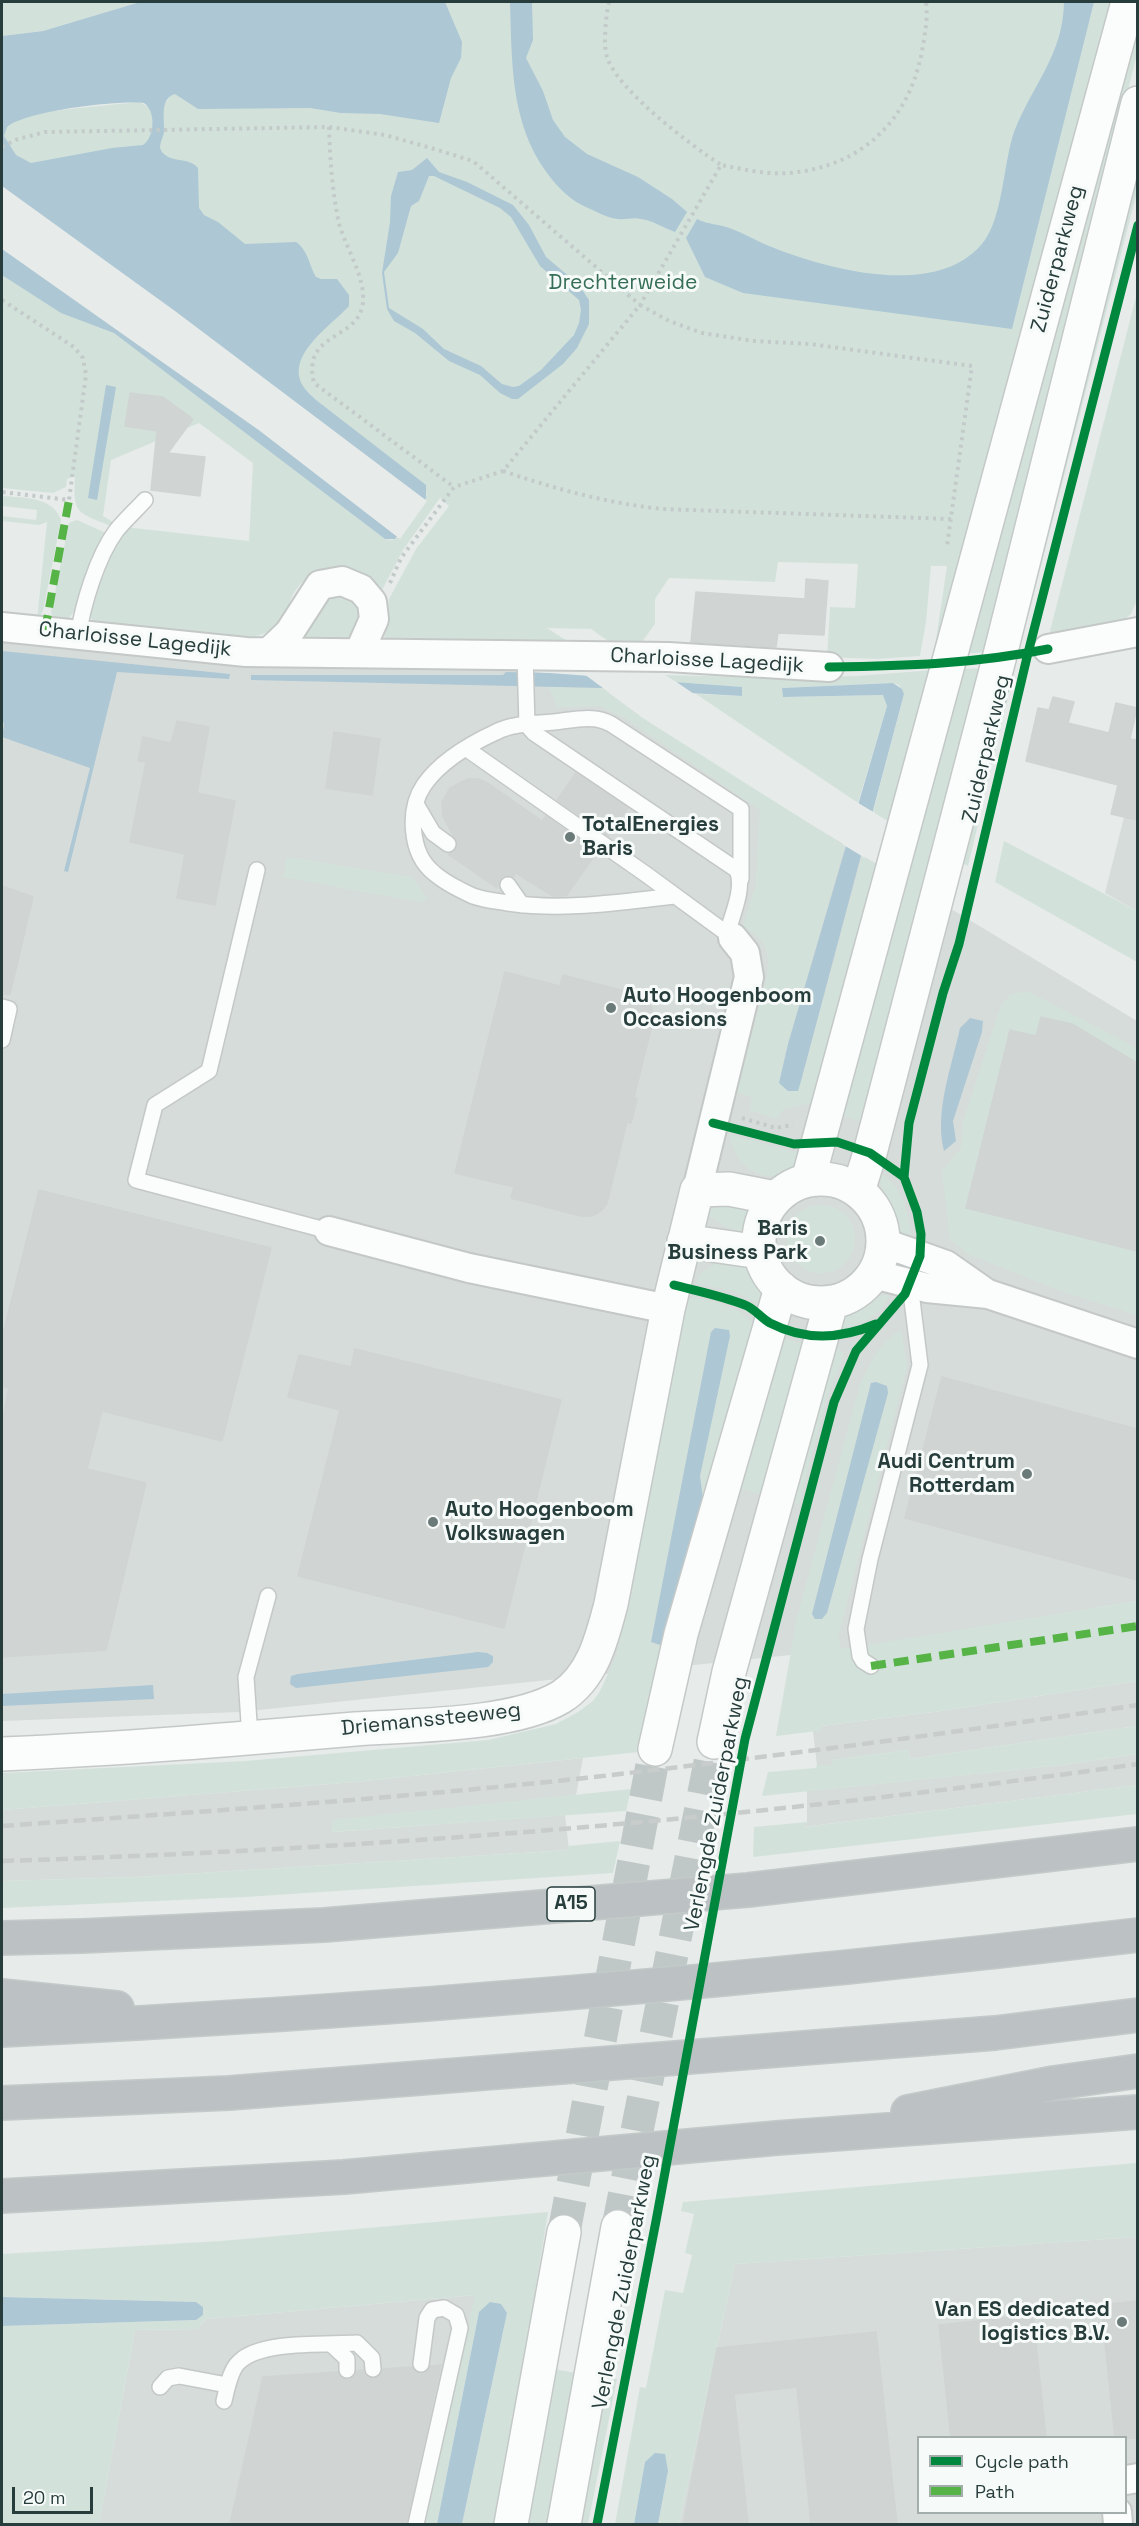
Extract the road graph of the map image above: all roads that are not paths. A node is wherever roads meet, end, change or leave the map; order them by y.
1 (1128, 2) edge
2 (1137, 103) edge
3 (145, 500) dead end
4 (2, 627) edge
5 (1137, 632) edge
6 (78, 636) junction
7 (1048, 649) dead end
8 (269, 652) junction
9 (359, 653) junction
10 (525, 662) junction
11 (829, 667) dead end
12 (526, 725) junction
13 (467, 749) junction
14 (416, 804) junction
15 (448, 844) dead end
16 (257, 870) dead end
17 (741, 879) junction
18 (508, 885) dead end
19 (675, 896) junction
20 (522, 905) junction
21 (730, 936) junction
22 (2, 1007) edge
23 (2, 1040) edge
24 (808, 1180) junction
25 (697, 1190) junction
26 (858, 1191) junction
27 (776, 1198) junction
28 (329, 1231) joint
29 (684, 1241) junction
30 (884, 1243) junction
31 (760, 1252) junction
32 (874, 1274) junction
33 (910, 1284) junction
34 (780, 1288) junction
35 (988, 1294) junction
36 (831, 1303) junction
37 (668, 1309) junction
38 (1137, 1344) edge
39 (268, 1596) dead end
40 (871, 1666) dead end
41 (250, 1738) junction
42 (714, 1742) tunnel mouth
43 (655, 1749) tunnel mouth
44 (2, 1754) edge
45 (1137, 1844) edge
46 (1137, 1935) edge
47 (2, 1938) edge
48 (2, 1996) edge
49 (1137, 2015) edge
50 (220, 2020) junction
51 (2, 2030) edge
52 (1137, 2071) edge
53 (2, 2103) edge
54 (1137, 2112) edge
55 (777, 2138) junction
56 (2, 2196) edge
57 (618, 2227) tunnel mouth
58 (564, 2232) tunnel mouth
59 (332, 2345) junction
60 (421, 2364) dead end
61 (373, 2369) dead end
62 (348, 2370) dead end
63 (227, 2385) junction
64 (160, 2387) dead end
65 (224, 2401) dead end
66 (416, 2524) edge
67 (512, 2524) edge
68 (564, 2524) edge

1 - 24 main road, Zuiderparkweg
2 - 26 main road, Zuiderparkweg
3 - 6 lane
4 - 6 street, Charloisse Lagedijk
5 - 7 street
6 - 8 street, Charloisse Lagedijk
8 - 9 street, Charloisse Lagedijk
8 - 9 street
9 - 10 street, Charloisse Lagedijk
10 - 11 street, Charloisse Lagedijk
10 - 12 lane
12 - 13 lane
12 - 17 lane
12 - 17 lane
13 - 14 lane
13 - 19 lane
14 - 15 lane
14 - 20 lane
16 - 28 lane
17 - 21 lane
18 - 20 lane
19 - 20 lane
19 - 21 lane
21 - 25 street, Driemanssteeweg
22 - 23 lane
24 - 26 main road
24 - 27 main road
25 - 27 main road
25 - 29 main road, Driemanssteeweg
26 - 30 main road
27 - 31 main road
28 - 37 street
29 - 31 main road
29 - 37 main road, Driemanssteeweg
30 - 32 main road
30 - 35 street
31 - 34 main road
32 - 33 street
32 - 36 main road
33 - 35 street
33 - 40 lane
34 - 36 main road
34 - 43 main road
35 - 38 street
36 - 42 main road, Verlengde Zuiderparkweg
37 - 41 main road, Driemanssteeweg
39 - 41 lane
41 - 44 main road, Driemanssteeweg
45 - 47 highway, A15
46 - 50 highway
48 - 50 highway
49 - 53 highway
50 - 51 highway
52 - 55 highway
54 - 55 highway
55 - 56 highway
57 - 68 main road, Verlengde Zuiderparkweg
58 - 67 main road
59 - 61 lane
59 - 62 lane
59 - 63 lane
60 - 66 lane
63 - 64 lane
63 - 65 lane

